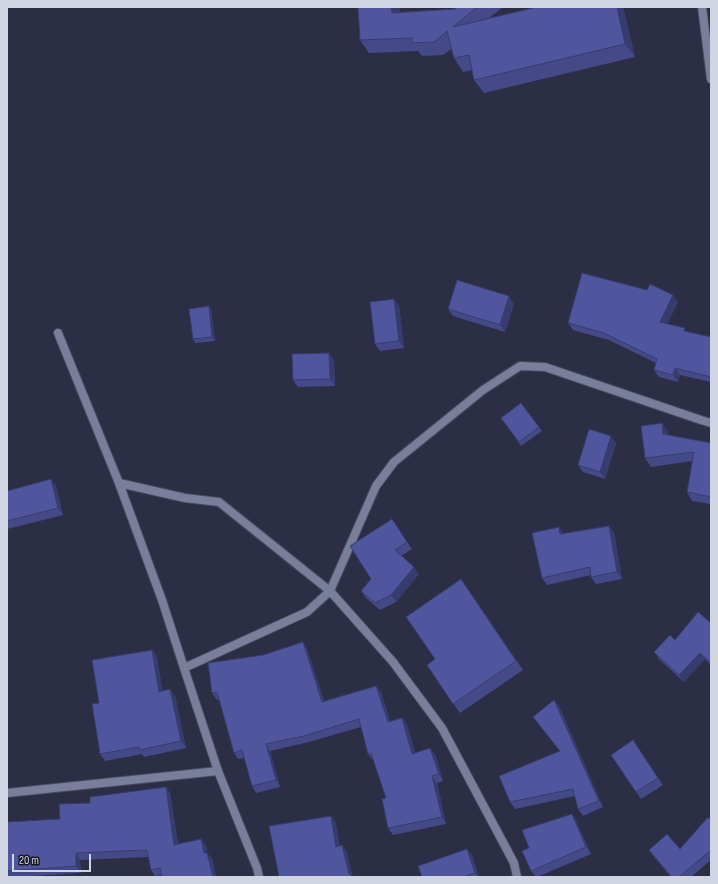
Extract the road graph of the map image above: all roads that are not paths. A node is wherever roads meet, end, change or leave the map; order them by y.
1 (702, 7) edge
2 (711, 79) edge
3 (58, 333) dead end
4 (711, 423) edge
5 (118, 483) junction
6 (330, 592) junction
7 (184, 668) junction
8 (218, 772) junction
9 (7, 793) edge
10 (259, 877) edge
11 (517, 877) edge

1 - 2 street
3 - 5 street
4 - 6 street
5 - 6 street
5 - 7 street
6 - 7 street
6 - 11 street
7 - 8 street
8 - 9 street
8 - 10 street

